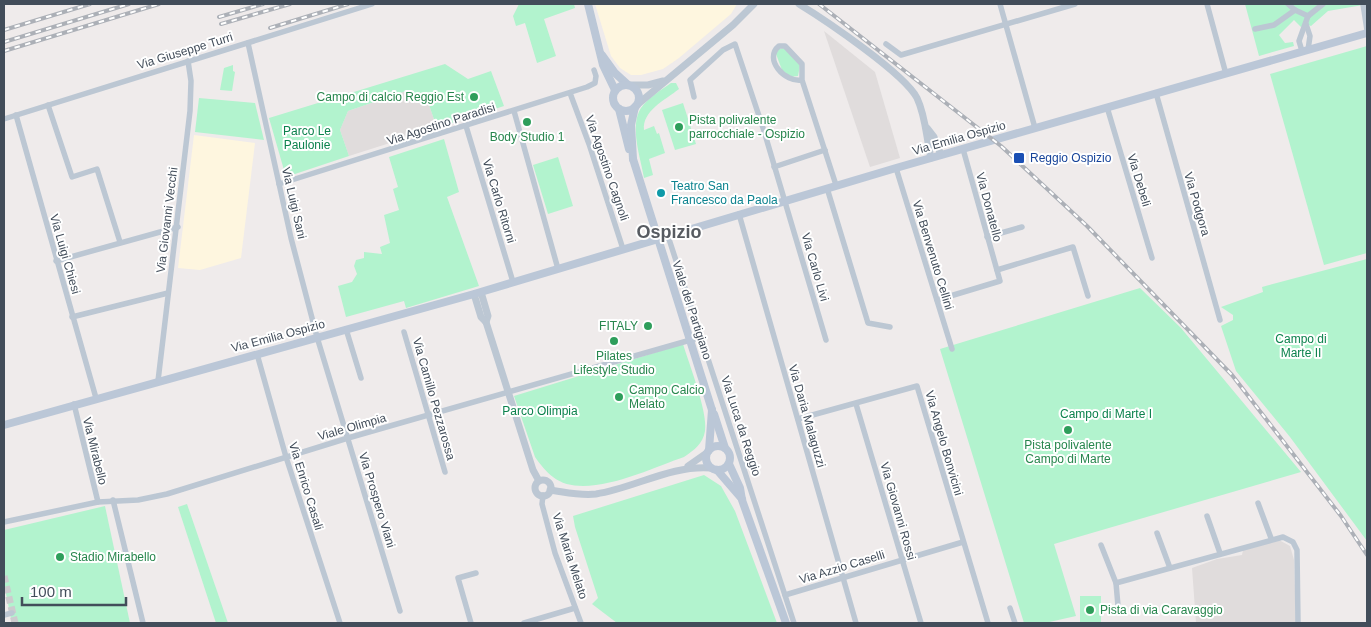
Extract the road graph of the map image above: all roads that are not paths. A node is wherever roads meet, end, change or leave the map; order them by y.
1 (372, 4) edge
2 (588, 4) edge
3 (754, 4) edge
4 (799, 4) edge
5 (1000, 4) edge
6 (1075, 4) edge
7 (1207, 4) edge
8 (1288, 4) edge
9 (1323, 4) edge
10 (1363, 4) edge
11 (1295, 10) junction
12 (1308, 16) junction
13 (1005, 24) junction
14 (1306, 24) junction
15 (1255, 29) dead end
16 (1367, 32) edge
17 (248, 43) junction
18 (886, 44) dead end
19 (1305, 51) junction
20 (602, 55) junction
21 (188, 61) junction
22 (594, 70) dead end
23 (1226, 74) junction
24 (666, 80) junction
25 (802, 80) junction
26 (629, 85) junction
27 (615, 90) junction
28 (570, 93) junction
29 (1156, 93) junction
30 (694, 97) dead end
31 (48, 105) junction
32 (637, 105) junction
33 (1108, 107) junction
34 (619, 109) junction
35 (514, 111) junction
36 (16, 115) junction
37 (4, 119) edge
38 (466, 126) junction
39 (927, 128) junction
40 (1036, 128) junction
41 (964, 149) junction
42 (825, 150) junction
43 (941, 155) junction
44 (931, 158) junction
45 (633, 159) junction
46 (774, 167) junction
47 (896, 168) junction
48 (279, 184) junction
49 (836, 185) junction
50 (827, 188) junction
51 (785, 201) junction
52 (739, 214) junction
53 (178, 226) junction
54 (1022, 227) dead end
55 (668, 236) junction
56 (987, 237) junction
57 (120, 242) junction
58 (624, 249) junction
59 (1152, 258) dead end
60 (56, 261) junction
61 (558, 269) junction
62 (996, 270) junction
63 (513, 282) junction
64 (168, 293) junction
65 (478, 293) junction
66 (1088, 296) dead end
67 (937, 300) junction
68 (72, 317) junction
69 (1220, 320) dead end
70 (890, 327) dead end
71 (346, 329) junction
72 (404, 332) dead end
73 (317, 337) junction
74 (701, 337) junction
75 (826, 340) dead end
76 (952, 349) dead end
77 (257, 354) junction
78 (361, 378) dead end
79 (158, 381) junction
80 (508, 393) junction
81 (96, 398) junction
82 (74, 404) junction
83 (856, 404) junction
84 (712, 410) junction
85 (428, 416) junction
86 (798, 419) junction
87 (4, 425) edge
88 (348, 438) junction
89 (725, 448) junction
90 (709, 451) junction
91 (286, 457) junction
92 (729, 464) junction
93 (686, 467) junction
94 (714, 469) junction
95 (445, 472) dead end
96 (539, 481) junction
97 (550, 490) junction
98 (543, 495) junction
99 (113, 500) junction
100 (742, 500) junction
101 (98, 502) junction
102 (1258, 502) dead end
103 (1207, 516) dead end
104 (5, 523) edge
105 (1158, 533) dead end
106 (1271, 538) junction
107 (963, 542) junction
108 (1101, 545) dead end
109 (1220, 554) junction
110 (902, 560) junction
111 (1170, 568) junction
112 (476, 573) dead end
113 (842, 578) junction
114 (1116, 583) junction
115 (785, 595) junction
116 (1118, 606) dead end
117 (574, 608) junction
118 (1010, 608) dead end
119 (400, 610) dead end
120 (12, 613) dead end
121 (4, 616) edge
122 (143, 623) edge
123 (340, 623) edge
124 (471, 623) edge
125 (524, 623) edge
126 (581, 623) edge
127 (786, 623) edge
128 (794, 623) edge
129 (856, 623) edge
130 (921, 623) edge
131 (988, 623) edge
132 (1014, 623) edge
133 (1298, 623) edge

1 - 17 street, Via Giuseppe Turri
2 - 20 main road, Viale del Partigiano
3 - 24 street
4 - 39 street
5 - 13 street
6 - 13 street
7 - 23 street
8 - 11 street
9 - 12 street
10 - 16 street
11 - 12 street
11 - 15 street
12 - 14 street
13 - 18 street
13 - 40 street
14 - 19 street
14 - 19 street
16 - 19 main road, Via Emilia Ospizio
17 - 21 street, Via Giuseppe Turri
17 - 48 street, Via Luigi Sani
19 - 23 main road, Via Emilia Ospizio
20 - 26 main road, Viale del Partigiano
20 - 27 main road, Viale del Partigiano
21 - 31 street, Via Giuseppe Turri
21 - 53 street, Via Giovanni Vecchi
22 - 28 street, Via Agostino Paradisi
23 - 29 main road, Via Emilia Ospizio
24 - 26 street
24 - 32 street
25 - 25 street
25 - 42 street
26 - 27 main road
26 - 32 main road, Viale del Partigiano
27 - 34 main road, Viale del Partigiano
28 - 35 street, Via Agostino Paradisi
28 - 58 street, Via Agostino Cagnoli
29 - 33 main road, Via Emilia Ospizio
29 - 69 street, Via Podgora
30 - 46 street, Via Carlo Livi
31 - 36 street, Via Giuseppe Turri
31 - 57 street
32 - 34 main road
32 - 45 main road, Viale del Partigiano
33 - 40 main road, Via Emilia Ospizio
33 - 59 street, Via Debeli
34 - 45 main road, Viale del Partigiano
35 - 38 street, Via Agostino Paradisi
35 - 61 street
36 - 37 street, Via Giuseppe Turri
36 - 60 street, Via Luigi Chiesi
38 - 48 street, Via Agostino Paradisi
38 - 63 street, Via Carlo Ritorni
39 - 43 street
39 - 44 street
40 - 41 main road, Via Emilia Ospizio
41 - 43 main road, Via Emilia Ospizio
41 - 56 street, Via Donatello
42 - 46 street
42 - 49 street
43 - 44 main road, Via Emilia Ospizio
44 - 47 main road, Via Emilia Ospizio
45 - 84 main road, Viale del Partigiano, bridge
46 - 51 street, Via Carlo Livi
47 - 49 main road, Via Emilia Ospizio
47 - 67 street, Via Benvenuto Cellini
48 - 73 street, Via Luigi Sani
49 - 50 main road, Via Emilia Ospizio
50 - 51 main road, Via Emilia Ospizio
50 - 70 street
51 - 52 main road, Via Emilia Ospizio
51 - 75 street, Via Carlo Livi
52 - 55 main road, Via Emilia Ospizio
52 - 86 street, Via Daria Malaguzzi
53 - 57 street
53 - 64 street, Via Giovanni Vecchi
54 - 56 street
55 - 58 main road, Via Emilia Ospizio
55 - 74 street, Via Luca da Reggio
56 - 62 street, Via Donatello
57 - 60 street
58 - 61 main road, Via Emilia Ospizio
60 - 68 street, Via Luigi Chiesi
61 - 63 main road, Via Emilia Ospizio
62 - 66 street
62 - 67 street
63 - 65 main road, Via Emilia Ospizio
64 - 68 street
64 - 79 street, Via Giovanni Vecchi
65 - 71 main road, Via Emilia Ospizio
65 - 80 street
67 - 76 street, Via Benvenuto Cellini
68 - 81 street, Via Luigi Chiesi
71 - 73 main road, Via Emilia Ospizio
71 - 78 street
72 - 85 street, Via Camillo Pezzarossa
73 - 77 main road, Via Emilia Ospizio
73 - 88 street, Via Prospero Viani
74 - 80 street, Viale Olimpia
74 - 115 street, Via Luca da Reggio
77 - 79 main road, Via Emilia Ospizio
77 - 91 street, Via Enrico Casali
79 - 81 main road, Via Emilia Ospizio
80 - 85 street, Viale Olimpia
80 - 96 street
81 - 82 main road, Via Emilia Ospizio
82 - 87 main road, Via Emilia Ospizio
82 - 101 street, Via Mirabello
83 - 86 street, Via Angelo Bonvicini
83 - 107 street, Via Angelo Bonvicini
83 - 110 street, Via Giovanni Rossi
84 - 89 main road, Viale del Partigiano
84 - 90 main road, Viale del Partigiano
85 - 88 street, Viale Olimpia
85 - 95 street, Via Camillo Pezzarossa
86 - 113 street, Via Daria Malaguzzi
88 - 91 street, Viale Olimpia
88 - 119 street, Via Prospero Viani
89 - 90 main road
89 - 92 main road, Viale del Partigiano
90 - 93 street
90 - 94 main road, Viale del Partigiano
91 - 99 street, Viale Olimpia
91 - 123 street, Via Enrico Casali
92 - 94 main road
92 - 100 main road, Viale del Partigiano
93 - 94 street
93 - 97 street
94 - 100 main road, Viale del Partigiano
96 - 97 street
96 - 98 street
97 - 98 street
98 - 117 street, Via Maria Melato
99 - 101 street, Viale Olimpia
99 - 122 street, Via Mirabello
100 - 127 main road, Viale del Partigiano
101 - 104 street, Viale Olimpia
102 - 106 street
103 - 109 street
105 - 111 street
106 - 109 street
106 - 133 street
107 - 110 street, Via Azzio Caselli
107 - 131 street, Via Angelo Bonvicini
108 - 114 street
109 - 111 street
110 - 113 street, Via Azzio Caselli
110 - 130 street, Via Giovanni Rossi
111 - 114 street
112 - 124 street
113 - 115 street, Via Azzio Caselli
113 - 129 street, Via Daria Malaguzzi
114 - 116 street
115 - 128 street, Via Luca da Reggio
117 - 125 street
117 - 126 street, Via Maria Melato
118 - 132 street
120 - 121 street

